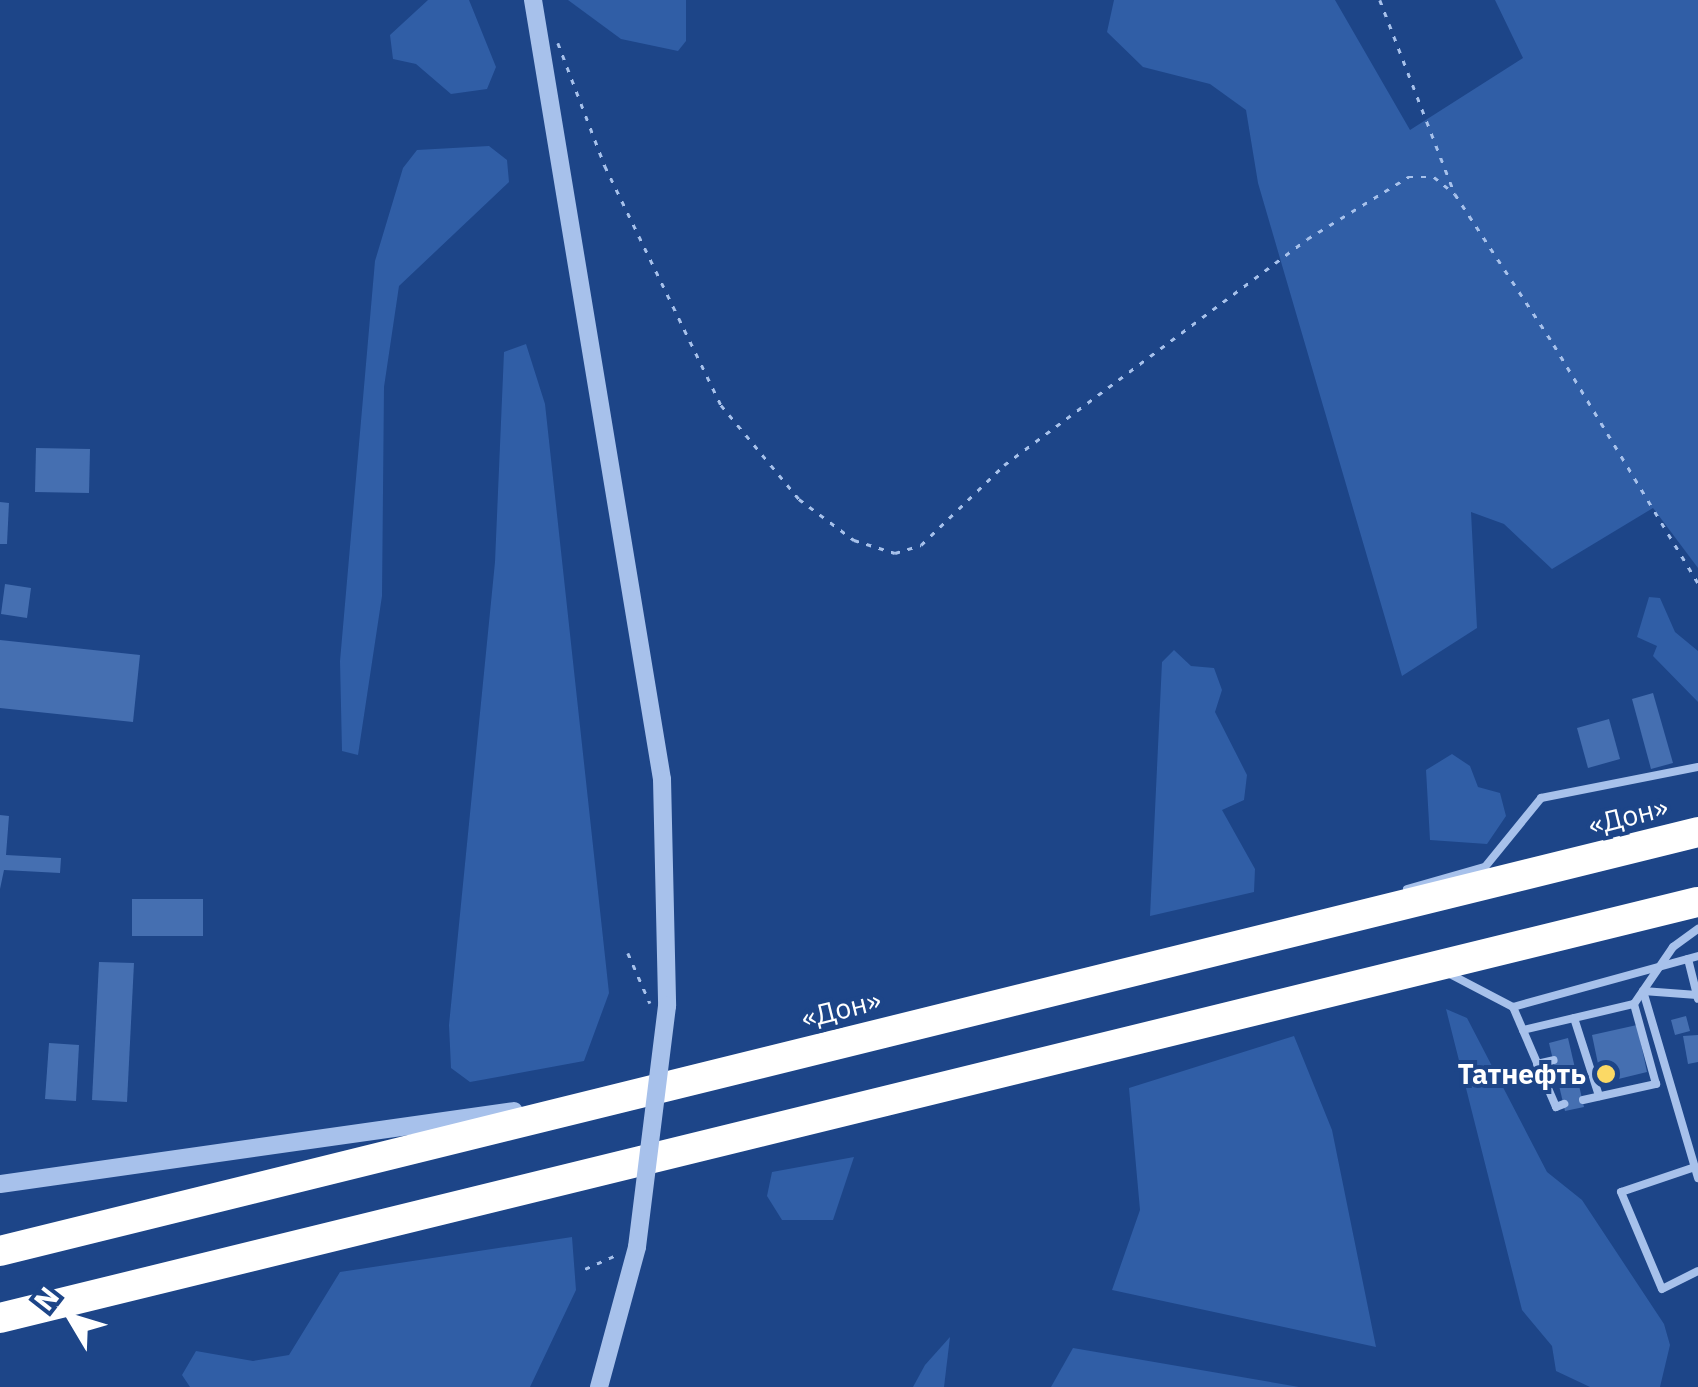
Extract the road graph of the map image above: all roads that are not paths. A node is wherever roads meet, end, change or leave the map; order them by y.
1 (533, 0) edge
2 (1698, 767) edge
3 (1698, 832) edge
4 (1698, 902) edge
5 (1374, 912) junction
6 (1698, 929) edge
7 (1693, 958) edge
8 (1653, 976) junction
9 (1643, 991) junction
10 (1305, 997) junction
11 (1698, 997) edge
12 (1634, 1004) junction
13 (1513, 1008) junction
14 (1574, 1018) junction
15 (1522, 1030) junction
16 (1585, 1054) junction
17 (1572, 1056) dead end
18 (1554, 1060) dead end
19 (1537, 1064) junction
20 (1598, 1096) junction
21 (618, 1098) junction
22 (1583, 1100) dead end
23 (1564, 1104) dead end
24 (1695, 1167) junction
25 (1698, 1178) edge
26 (0, 1184) edge
27 (0, 1251) edge
28 (1698, 1272) edge
29 (0, 1318) edge
30 (599, 1387) edge

1 - 30 street, bridge
2 - 5 lane
3 - 5 highway, «Дон»
4 - 10 highway
5 - 21 highway, «Дон»
6 - 8 lane
7 - 8 lane
7 - 11 lane
8 - 9 lane
8 - 13 lane
9 - 11 lane
9 - 12 lane
9 - 24 lane
10 - 13 lane
10 - 29 highway
12 - 14 lane
12 - 20 lane
13 - 15 lane
14 - 15 lane
14 - 16 lane
15 - 19 lane
16 - 17 lane
16 - 20 lane
18 - 19 lane
19 - 23 lane
20 - 22 lane
21 - 26 street
21 - 27 highway, «Дон»
24 - 25 lane
24 - 28 lane

